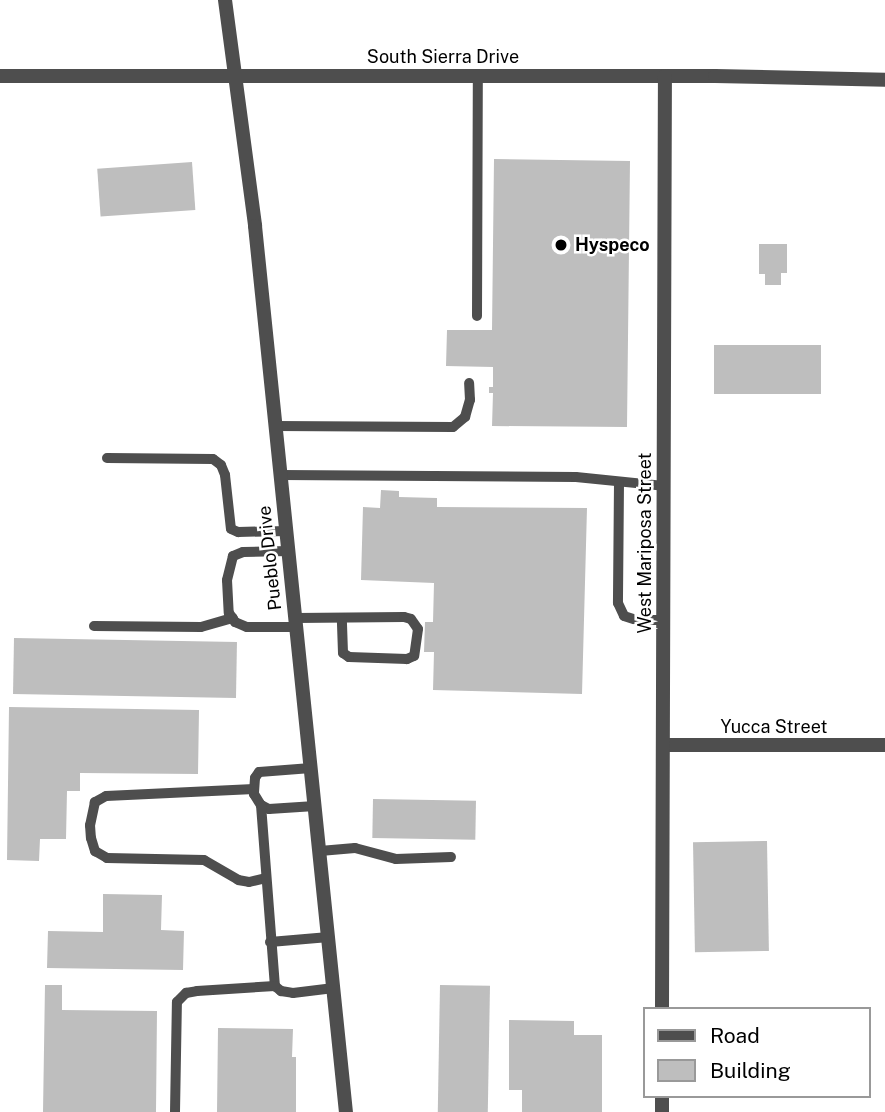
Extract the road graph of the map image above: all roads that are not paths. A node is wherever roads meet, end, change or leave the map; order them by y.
1 (225, 0) edge
2 (0, 76) edge
3 (236, 76) junction
4 (478, 76) junction
5 (664, 76) junction
6 (885, 80) edge
7 (477, 316) dead end
8 (469, 383) dead end
9 (276, 426) junction
10 (107, 458) dead end
11 (281, 475) junction
12 (619, 483) junction
13 (664, 486) junction
14 (287, 531) junction
15 (289, 551) junction
16 (233, 618) junction
17 (342, 618) junction
18 (664, 620) junction
19 (296, 622) junction
20 (94, 626) dead end
21 (663, 745) junction
22 (885, 745) edge
23 (312, 768) junction
24 (254, 789) junction
25 (261, 805) junction
26 (316, 806) junction
27 (320, 851) junction
28 (451, 857) dead end
29 (266, 878) junction
30 (329, 937) junction
31 (270, 942) junction
32 (275, 986) junction
33 (334, 988) junction
34 (662, 1007) edge
35 (175, 1112) edge
36 (346, 1112) edge

1 - 3 street, Pueblo Drive
2 - 3 street, South Sierra Drive
3 - 4 street, South Sierra Drive
3 - 9 street, Pueblo Drive
4 - 5 street, South Sierra Drive
4 - 7 lane
5 - 6 street, South Sierra Drive
5 - 13 street, West Mariposa Street
8 - 9 lane
9 - 11 street, Pueblo Drive
10 - 14 lane
11 - 12 lane
11 - 14 street, Pueblo Drive
12 - 13 lane
12 - 18 lane
13 - 18 street, West Mariposa Street
14 - 15 street, Pueblo Drive
15 - 16 lane
15 - 19 street, Pueblo Drive
16 - 19 lane
16 - 20 lane
17 - 17 lane
17 - 19 lane
18 - 21 street, West Mariposa Street
19 - 23 street, Pueblo Drive
21 - 22 street, Yucca Street
21 - 34 street, West Mariposa Street
23 - 24 lane
23 - 26 street, Pueblo Drive
24 - 25 lane
24 - 29 lane
25 - 26 lane
25 - 29 lane
26 - 27 street, Pueblo Drive
27 - 28 lane
27 - 30 street, Pueblo Drive
29 - 31 lane
30 - 31 lane
30 - 33 street, Pueblo Drive
31 - 32 lane
32 - 33 lane
32 - 35 lane
33 - 36 street, Pueblo Drive

